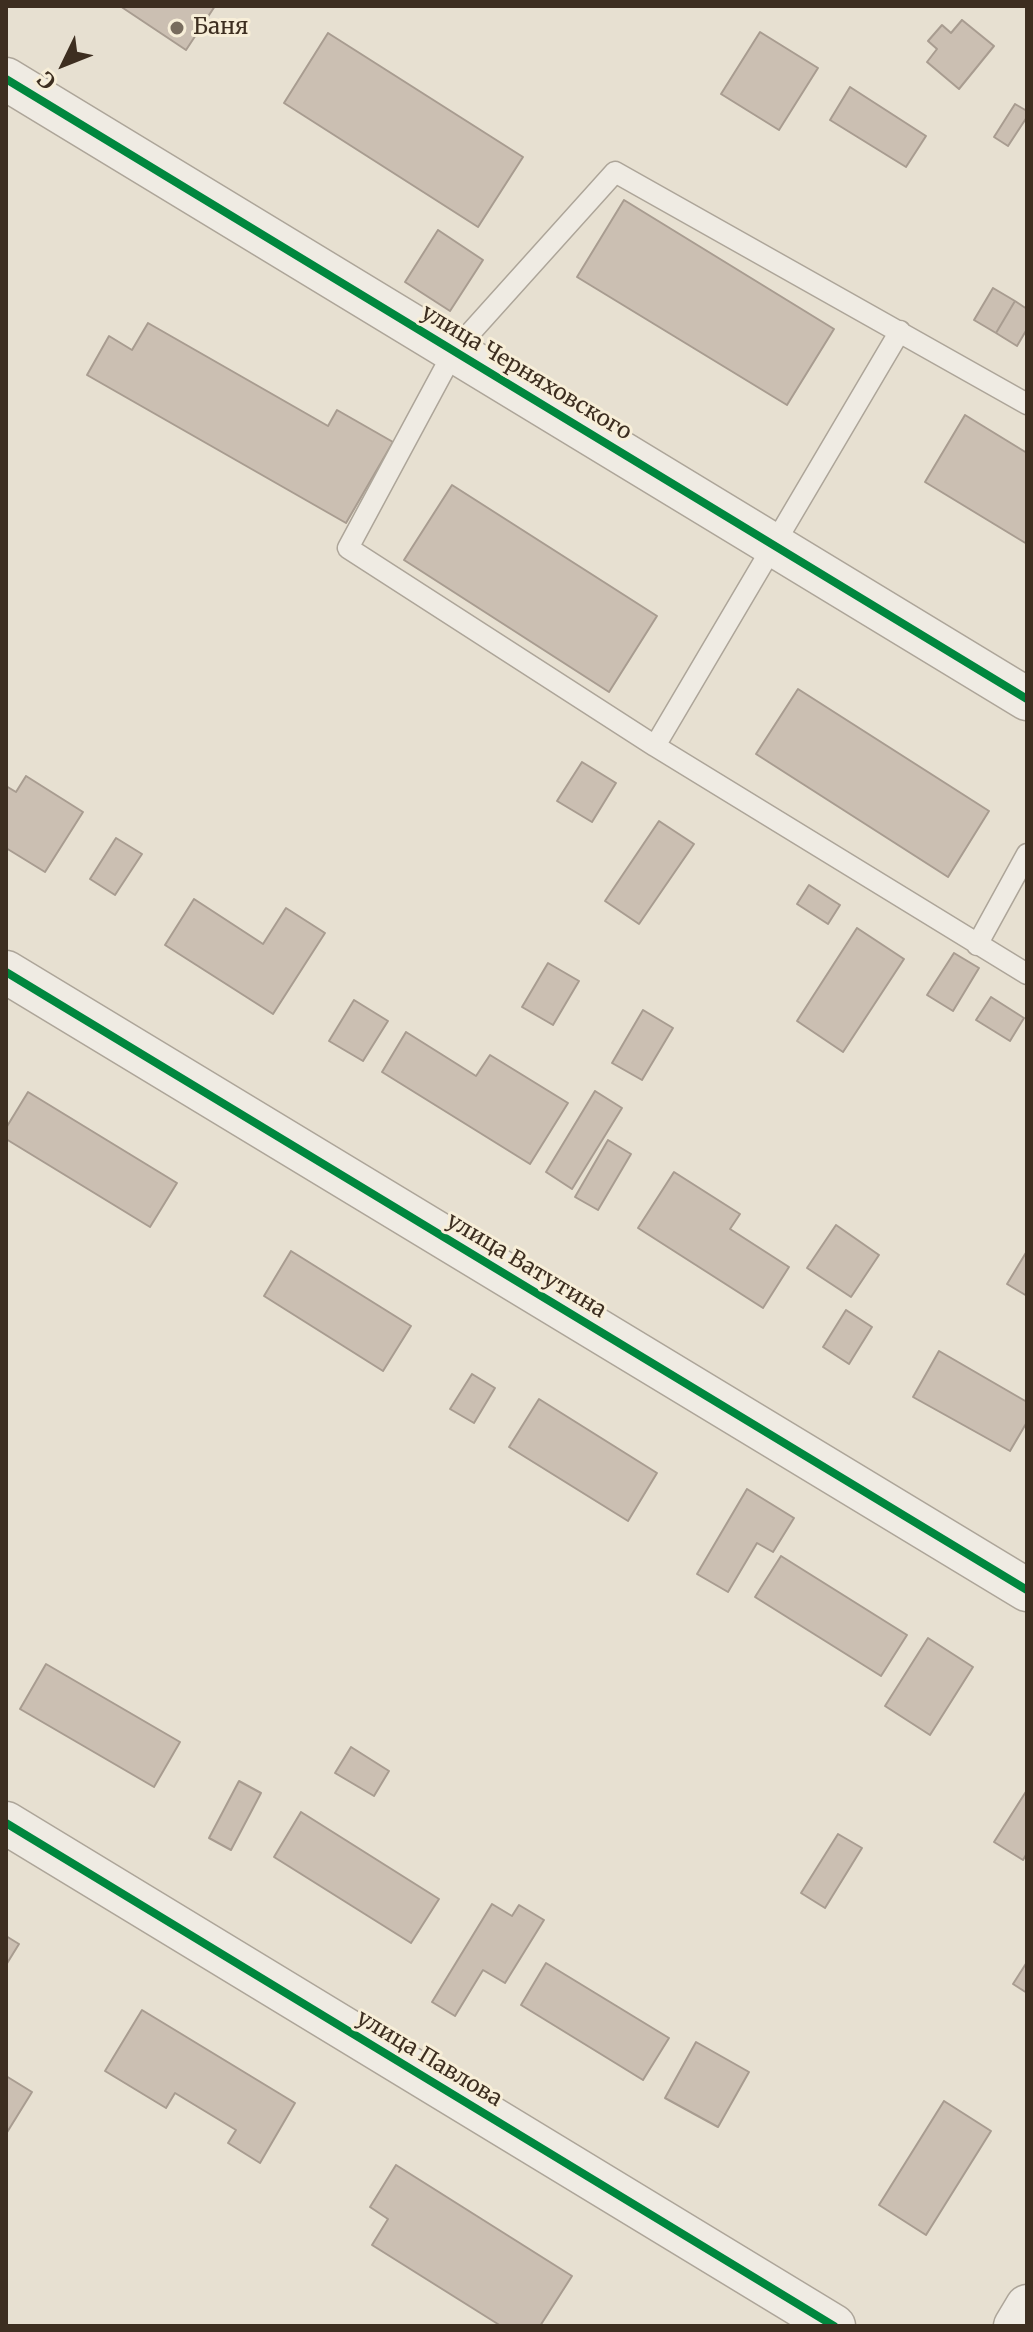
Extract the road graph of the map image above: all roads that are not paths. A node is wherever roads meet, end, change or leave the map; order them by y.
1 (6, 79) edge
2 (900, 331) junction
3 (454, 351) junction
4 (1027, 404) edge
5 (772, 544) junction
6 (1027, 699) edge
7 (655, 746) junction
8 (1027, 854) edge
9 (977, 945) junction
10 (6, 972) edge
11 (1027, 974) edge
12 (1027, 1590) edge
13 (6, 1823) edge
14 (1027, 2306) edge
15 (834, 2326) edge
16 (1015, 2326) edge

1 - 3 street, улица Черняховского
2 - 3 lane
2 - 4 lane
2 - 5 lane
3 - 5 street, улица Черняховского
3 - 7 lane
5 - 6 street, улица Черняховского
5 - 7 lane
7 - 9 lane
8 - 9 lane
9 - 11 lane
10 - 12 street, улица Ватутина
13 - 15 street, улица Павлова
14 - 16 street

